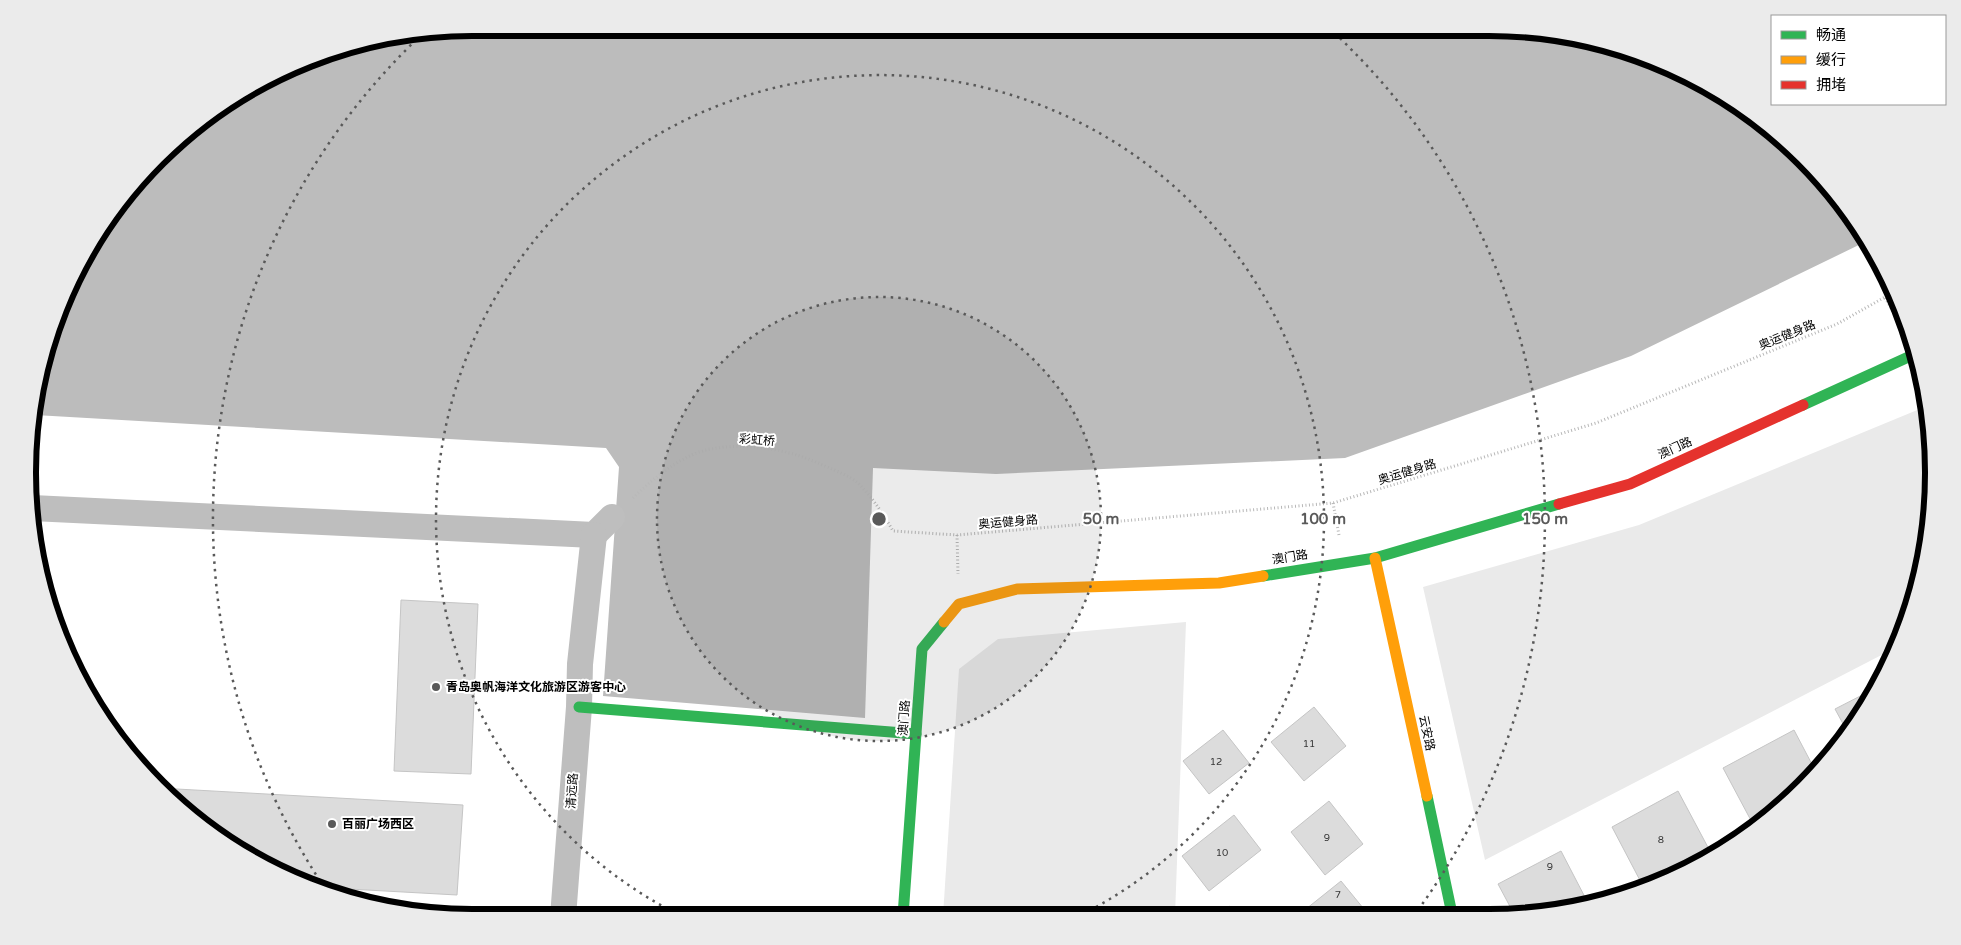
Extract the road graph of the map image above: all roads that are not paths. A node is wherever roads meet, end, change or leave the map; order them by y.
1 (1909, 357) edge
2 (38, 508) edge
3 (1375, 558) junction
4 (579, 707) junction
5 (916, 734) junction
6 (563, 909) edge
7 (904, 909) edge
8 (1451, 909) edge

1 - 3 street, 澳门路
2 - 4 street, 清远路
3 - 5 street, 澳门路
3 - 8 street, 云安路
4 - 5 street
4 - 6 street, 清远路
5 - 7 street, 澳门路

